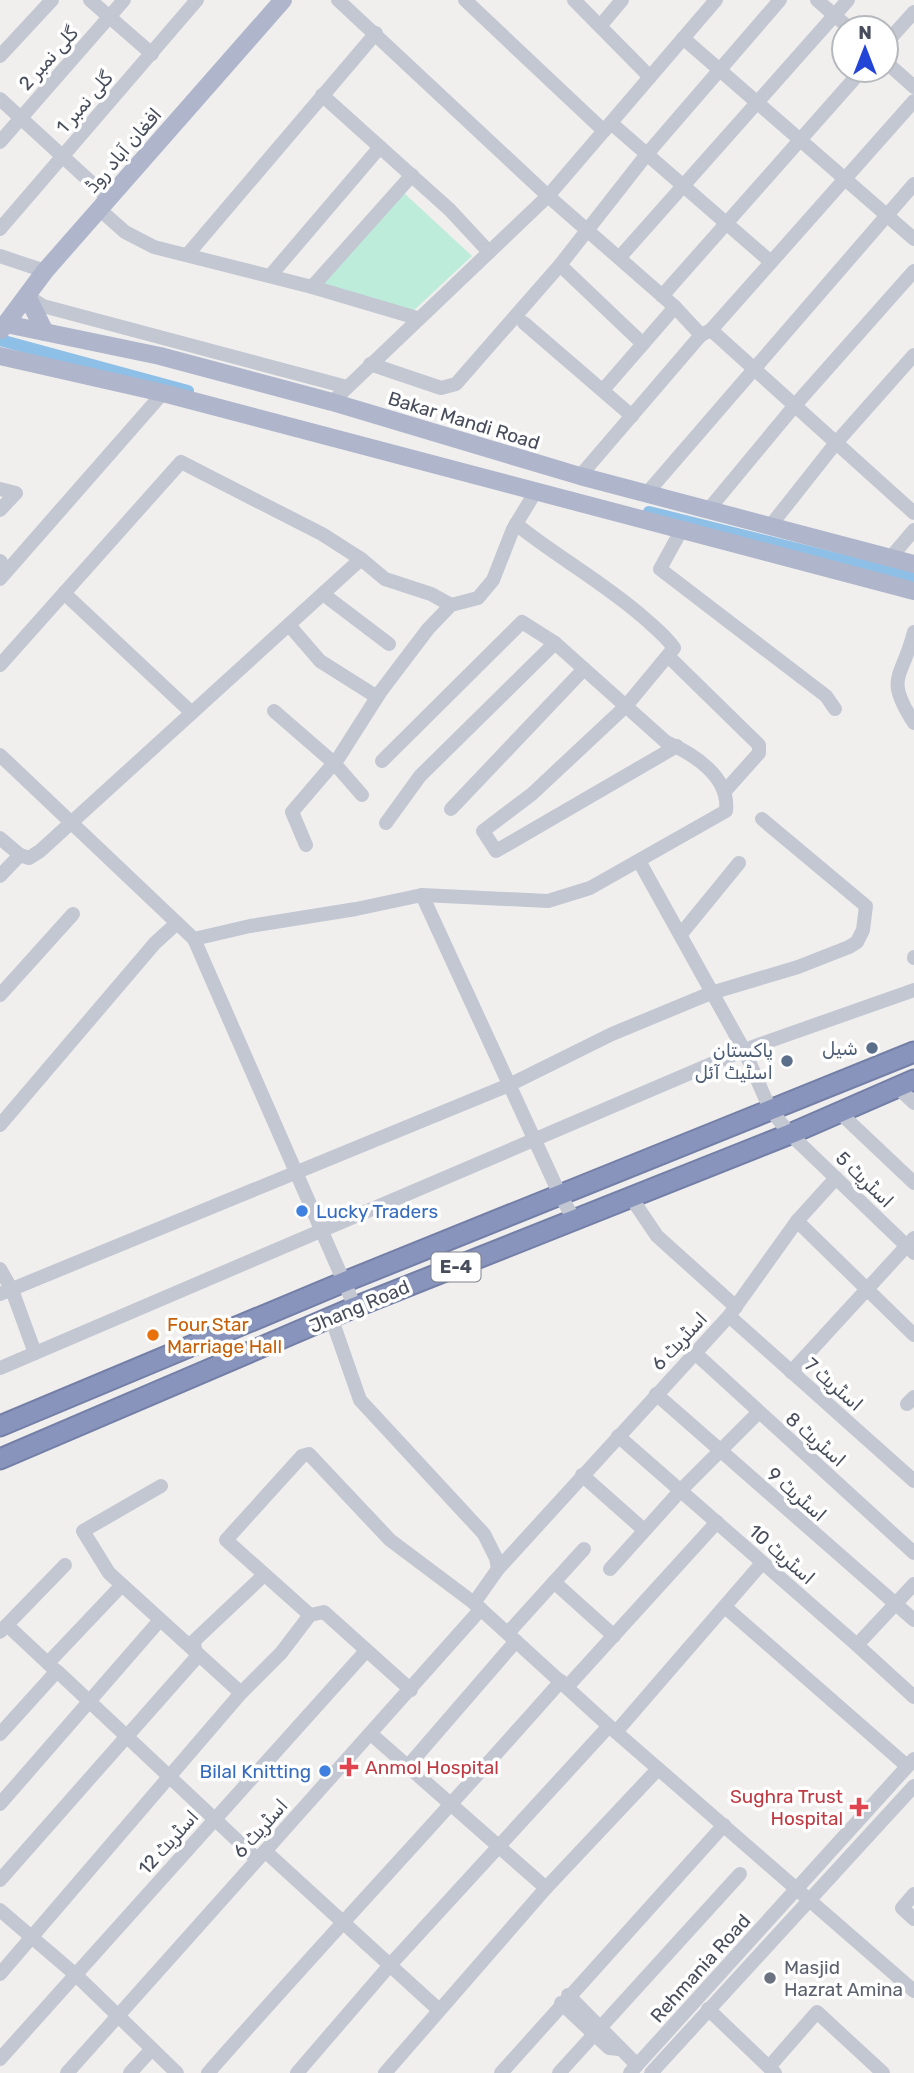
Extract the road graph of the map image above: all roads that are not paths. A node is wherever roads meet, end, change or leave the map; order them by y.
1 (52, 0) edge
2 (90, 0) edge
3 (124, 0) edge
4 (283, 0) edge
5 (338, 0) edge
6 (465, 0) edge
7 (574, 0) edge
8 (622, 0) edge
9 (716, 0) edge
10 (780, 0) edge
11 (817, 0) edge
12 (848, 0) edge
13 (190, 2) edge
14 (914, 12) edge
15 (833, 14) edge
16 (835, 14) edge
17 (110, 17) junction
18 (830, 20) edge
19 (601, 25) junction
20 (900, 28) edge
21 (376, 33) junction
22 (683, 38) junction
23 (152, 54) junction
24 (0, 56) edge
25 (719, 70) junction
26 (900, 74) edge
27 (650, 77) junction
28 (850, 84) edge
29 (914, 87) edge
30 (322, 95) junction
31 (0, 99) edge
32 (914, 101) edge
33 (757, 102) junction
34 (21, 118) junction
35 (608, 127) junction
36 (800, 140) junction
37 (0, 142) edge
38 (380, 147) junction
39 (647, 154) junction
40 (63, 155) junction
41 (412, 175) junction
42 (845, 179) junction
43 (914, 184) edge
44 (683, 185) junction
45 (548, 196) junction
46 (104, 203) junction
47 (887, 215) junction
48 (726, 222) junction
49 (0, 229) edge
50 (589, 231) junction
51 (914, 239) edge
52 (489, 252) junction
53 (188, 254) junction
54 (0, 257) edge
55 (620, 257) junction
56 (771, 262) junction
57 (560, 265) junction
58 (45, 271) junction
59 (914, 271) edge
60 (270, 276) junction
61 (312, 287) junction
62 (27, 296) junction
63 (662, 296) junction
64 (675, 307) junction
65 (417, 318) junction
66 (524, 323) dead end
67 (2, 326) edge
68 (45, 332) junction
69 (706, 333) junction
70 (643, 344) junction
71 (914, 355) edge
72 (0, 356) edge
73 (370, 364) junction
74 (755, 369) junction
75 (347, 387) junction
76 (603, 390) junction
77 (163, 393) junction
78 (332, 402) junction
79 (796, 404) junction
80 (632, 416) junction
81 (835, 444) junction
82 (580, 476) junction
83 (0, 489) edge
84 (536, 491) junction
85 (648, 493) junction
86 (709, 509) junction
87 (0, 510) edge
88 (914, 513) edge
89 (749, 520) junction
90 (516, 524) junction
91 (771, 525) junction
92 (682, 529) junction
93 (914, 530) edge
94 (742, 545) junction
95 (891, 558) junction
96 (361, 559) junction
97 (914, 564) edge
98 (0, 579) edge
99 (914, 591) edge
100 (64, 593) junction
101 (323, 594) junction
102 (450, 605) junction
103 (289, 625) junction
104 (914, 632) edge
105 (555, 643) junction
106 (389, 644) dead end
107 (668, 656) junction
108 (0, 665) edge
109 (584, 669) junction
110 (377, 697) junction
111 (626, 706) junction
112 (835, 709) dead end
113 (274, 711) dead end
114 (192, 713) junction
115 (914, 723) edge
116 (677, 746) junction
117 (0, 755) edge
118 (382, 761) dead end
119 (334, 763) junction
120 (725, 791) junction
121 (362, 795) dead end
122 (450, 809) dead end
123 (762, 819) dead end
124 (71, 823) junction
125 (386, 823) dead end
126 (0, 838) edge
127 (306, 845) dead end
128 (20, 855) junction
129 (639, 861) junction
130 (739, 863) dead end
131 (0, 876) edge
132 (422, 895) junction
133 (73, 914) dead end
134 (177, 923) junction
135 (681, 934) junction
136 (194, 939) junction
137 (914, 990) edge
138 (711, 993) junction
139 (0, 995) edge
140 (744, 1050) junction
141 (914, 1052) edge
142 (906, 1084) edge
143 (509, 1085) junction
144 (914, 1103) edge
145 (770, 1109) junction
146 (838, 1111) junction
147 (0, 1125) edge
148 (790, 1134) junction
149 (536, 1140) junction
150 (297, 1173) junction
151 (836, 1178) junction
152 (914, 1183) edge
153 (560, 1195) junction
154 (630, 1196) junction
155 (574, 1219) junction
156 (797, 1221) junction
157 (322, 1230) junction
158 (912, 1246) edge
159 (0, 1269) edge
160 (344, 1282) junction
161 (868, 1287) junction
162 (6, 1292) edge
163 (355, 1307) junction
164 (732, 1312) junction
165 (331, 1317) junction
166 (914, 1335) edge
167 (35, 1353) junction
168 (695, 1353) junction
169 (0, 1368) edge
170 (791, 1372) junction
171 (656, 1394) junction
172 (758, 1413) junction
173 (0, 1426) edge
174 (618, 1436) junction
175 (719, 1452) junction
176 (0, 1459) edge
177 (582, 1475) junction
178 (914, 1481) edge
179 (161, 1486) dead end
180 (681, 1490) junction
181 (717, 1522) junction
182 (645, 1531) junction
183 (584, 1549) dead end
184 (914, 1553) edge
185 (762, 1563) junction
186 (65, 1565) dead end
187 (498, 1569) junction
188 (610, 1569) dead end
189 (264, 1575) junction
190 (554, 1582) junction
191 (914, 1584) edge
192 (122, 1585) junction
193 (895, 1605) junction
194 (477, 1606) junction
195 (725, 1607) junction
196 (310, 1615) junction
197 (914, 1619) edge
198 (160, 1620) junction
199 (3, 1628) edge
200 (614, 1636) junction
201 (512, 1637) junction
202 (857, 1645) junction
203 (366, 1651) junction
204 (195, 1652) junction
205 (52, 1667) junction
206 (564, 1684) junction
207 (411, 1690) junction
208 (241, 1693) junction
209 (914, 1697) edge
210 (89, 1702) junction
211 (613, 1729) junction
212 (0, 1734) edge
213 (371, 1734) junction
214 (126, 1737) junction
215 (911, 1762) edge
216 (408, 1766) junction
217 (658, 1769) junction
218 (171, 1778) junction
219 (914, 1786) edge
220 (0, 1804) edge
221 (452, 1805) junction
222 (216, 1817) junction
223 (723, 1825) junction
224 (499, 1849) junction
225 (261, 1855) junction
226 (740, 1874) dead end
227 (0, 1880) edge
228 (546, 1888) junction
229 (799, 1888) junction
230 (914, 1894) edge
231 (812, 1899) junction
232 (0, 1910) edge
233 (914, 1919) edge
234 (342, 1920) junction
235 (33, 1939) junction
236 (390, 1965) junction
237 (0, 1974) edge
238 (76, 1975) junction
239 (914, 1991) edge
240 (565, 1999) junction
241 (708, 2009) junction
242 (439, 2010) junction
243 (118, 2016) junction
244 (598, 2031) junction
245 (151, 2050) junction
246 (0, 2059) edge
247 (633, 2069) edge
248 (772, 2070) edge
249 (66, 2073) edge
250 (130, 2073) edge
251 (177, 2073) edge
252 (208, 2073) edge
253 (296, 2073) edge
254 (385, 2073) edge
255 (501, 2073) edge
256 (559, 2073) edge
257 (651, 2073) edge
258 (883, 2073) edge

1 - 24 street
2 - 17 street
3 - 17 street, گلی نمبر 2
4 - 46 main road, افغان آباد روڈ
5 - 21 street
6 - 35 street
7 - 19 street
8 - 19 street
9 - 22 street
10 - 25 street
11 - 15 street
12 - 16 street
13 - 23 street, گلی نمبر 1
14 - 20 street
17 - 23 street
17 - 34 street, گلی نمبر 2
18 - 33 street
19 - 27 street
21 - 30 street
21 - 45 street
22 - 25 street
22 - 27 street
23 - 40 street, گلی نمبر 1
25 - 33 street
25 - 39 street
26 - 29 street
27 - 35 street
28 - 36 street
30 - 38 street
30 - 53 street
31 - 34 street
32 - 42 street
33 - 36 street
33 - 44 street
34 - 37 street, گلی نمبر 2
34 - 40 street
35 - 39 street
35 - 45 street
36 - 42 street
36 - 48 street
38 - 41 street
38 - 60 street
39 - 44 street
39 - 50 street
40 - 46 street
40 - 49 street, گلی نمبر 1
41 - 52 street
41 - 61 street
42 - 47 street
42 - 56 street
43 - 47 street
44 - 48 street
44 - 55 street
45 - 50 street
45 - 52 street
46 - 53 street
46 - 58 main road, افغان آباد روڈ
47 - 51 street
47 - 74 street
48 - 56 street
48 - 63 street
50 - 55 street
50 - 57 street
52 - 65 street
53 - 60 street
54 - 58 street
55 - 63 street
56 - 69 street
57 - 70 street
57 - 73 street
58 - 62 main road, افغان آباد روڈ
59 - 79 street
60 - 61 street
61 - 65 street
62 - 67 main road, افغان آباد روڈ
62 - 68 main road
62 - 75 street
63 - 64 street
64 - 69 street
64 - 70 street
65 - 73 street
66 - 76 street
67 - 68 main road, Bakar Mandi Road
68 - 78 main road, Bakar Mandi Road
69 - 74 street
69 - 80 street
70 - 76 street
71 - 81 street
72 - 77 main road
73 - 75 street
74 - 79 street
74 - 85 street
75 - 78 street
76 - 80 street
77 - 84 main road
77 - 98 street
78 - 82 main road, Bakar Mandi Road
79 - 81 street
79 - 86 street
80 - 82 street
81 - 88 street
81 - 91 street
82 - 85 main road, Bakar Mandi Road
83 - 87 street
84 - 90 street
84 - 92 main road
85 - 86 main road, Bakar Mandi Road
86 - 89 main road, Bakar Mandi Road
89 - 91 main road, Bakar Mandi Road
89 - 94 main road
90 - 102 street
90 - 107 street
91 - 95 main road, Bakar Mandi Road
92 - 94 main road
92 - 112 street
93 - 95 street
94 - 99 main road
95 - 97 main road, Bakar Mandi Road
96 - 100 street
96 - 101 street
96 - 102 street
100 - 108 street
100 - 114 street
101 - 103 street
101 - 106 street
102 - 110 street
103 - 110 street
103 - 114 street
104 - 115 street
105 - 109 street
105 - 118 street
105 - 125 street
107 - 111 street
107 - 120 street
109 - 111 street
109 - 122 street
110 - 119 street
111 - 116 street
111 - 116 street
113 - 119 street
114 - 124 street
116 - 120 street
117 - 124 street
119 - 121 street
119 - 127 street
120 - 129 street
123 - 138 street
124 - 128 street
124 - 134 street
126 - 128 street
128 - 131 street
129 - 132 street
129 - 135 street, اسٹریٹ 5
130 - 135 street
132 - 136 street
132 - 143 street
133 - 139 street
134 - 136 street
134 - 147 street
135 - 138 street, اسٹریٹ 5
136 - 150 street
137 - 140 street
138 - 140 street, اسٹریٹ 5
138 - 143 street
140 - 145 street, اسٹریٹ 5
140 - 149 street
141 - 145 highway, Jhang Road / E-4
142 - 144 street
142 - 146 highway, Jhang Road / E-4
143 - 149 street
143 - 150 street
145 - 148 street, اسٹریٹ 5
145 - 153 highway, Jhang Road / E-4
146 - 148 highway, Jhang Road / E-4
146 - 152 street
148 - 151 street, اسٹریٹ 5
148 - 154 highway, Jhang Road / E-4
149 - 153 street
149 - 157 street
150 - 157 street
150 - 162 street
151 - 156 street, اسٹریٹ 6
151 - 158 street, اسٹریٹ 5
153 - 155 street
153 - 160 highway, Jhang Road / E-4
154 - 155 highway, Jhang Road / E-4
154 - 164 street, اسٹریٹ 7
155 - 163 highway, Jhang Road / E-4
156 - 161 street
156 - 164 street, اسٹریٹ 6
157 - 160 street
157 - 167 street
158 - 161 street
159 - 162 street
160 - 163 street
160 - 173 highway, Jhang Road / E-4
161 - 166 street
161 - 170 street
162 - 167 street
163 - 165 highway, Jhang Road / E-4
164 - 168 street, اسٹریٹ 6
164 - 170 street, اسٹریٹ 7
165 - 176 highway, Jhang Road / E-4
165 - 187 street
167 - 169 street
168 - 171 street, اسٹریٹ 6
168 - 172 street, اسٹریٹ 8
170 - 178 street, اسٹریٹ 7
171 - 174 street, اسٹریٹ 6
171 - 175 street, اسٹریٹ 9
172 - 175 street
172 - 184 street, اسٹریٹ 8
174 - 177 street, اسٹریٹ 6
174 - 180 street, اسٹریٹ 10
175 - 180 street
175 - 193 street, اسٹریٹ 9
177 - 182 street
177 - 187 street, اسٹریٹ 6
179 - 192 street
180 - 181 street, اسٹریٹ 10
180 - 182 street
181 - 185 street, اسٹریٹ 10
181 - 200 street
182 - 188 street
183 - 190 street
185 - 195 street
185 - 202 street, اسٹریٹ 10
186 - 199 street
187 - 194 street, اسٹریٹ 6
189 - 194 street
189 - 196 street
189 - 204 street
190 - 200 street
190 - 201 street
191 - 193 street
192 - 198 street
192 - 205 street
193 - 197 street, اسٹریٹ 9
193 - 202 street
194 - 201 street
194 - 207 street, اسٹریٹ 6
195 - 211 street
195 - 215 street
196 - 203 street
196 - 208 street
198 - 204 street
198 - 210 street
199 - 205 street
200 - 206 street
201 - 206 street
201 - 216 street
202 - 209 street, اسٹریٹ 10
203 - 207 street
203 - 222 street, اسٹریٹ 12
204 - 208 street
204 - 214 street
205 - 210 street
205 - 212 street
206 - 211 street
206 - 221 street
207 - 213 street, اسٹریٹ 6
208 - 218 street
210 - 214 street
210 - 220 street
211 - 217 street
211 - 224 street
213 - 216 street
213 - 225 street, اسٹریٹ 6
214 - 218 street
214 - 227 street
215 - 229 street, Rehmania Road
216 - 221 street
217 - 223 street
217 - 228 street
218 - 222 street
218 - 235 street
219 - 231 street, Rehmania Road
221 - 224 street
221 - 234 street
222 - 225 street
222 - 238 street, اسٹریٹ 12
223 - 229 street
223 - 240 street
224 - 228 street
224 - 236 street
225 - 234 street
225 - 243 street, اسٹریٹ 6
226 - 244 street
228 - 242 street
229 - 231 street
229 - 247 street, Rehmania Road
230 - 233 street
231 - 239 street
231 - 241 street, Rehmania Road
232 - 235 street
234 - 236 street
234 - 252 street
235 - 237 street
235 - 238 street
236 - 242 street
236 - 253 street
238 - 243 street
238 - 246 street, اسٹریٹ 12
240 - 244 street
240 - 255 street
241 - 248 street
241 - 257 street, Rehmania Road
242 - 254 street
243 - 245 street
243 - 249 street, اسٹریٹ 6
244 - 247 street
244 - 256 street
245 - 250 street
245 - 251 street
248 - 258 street

